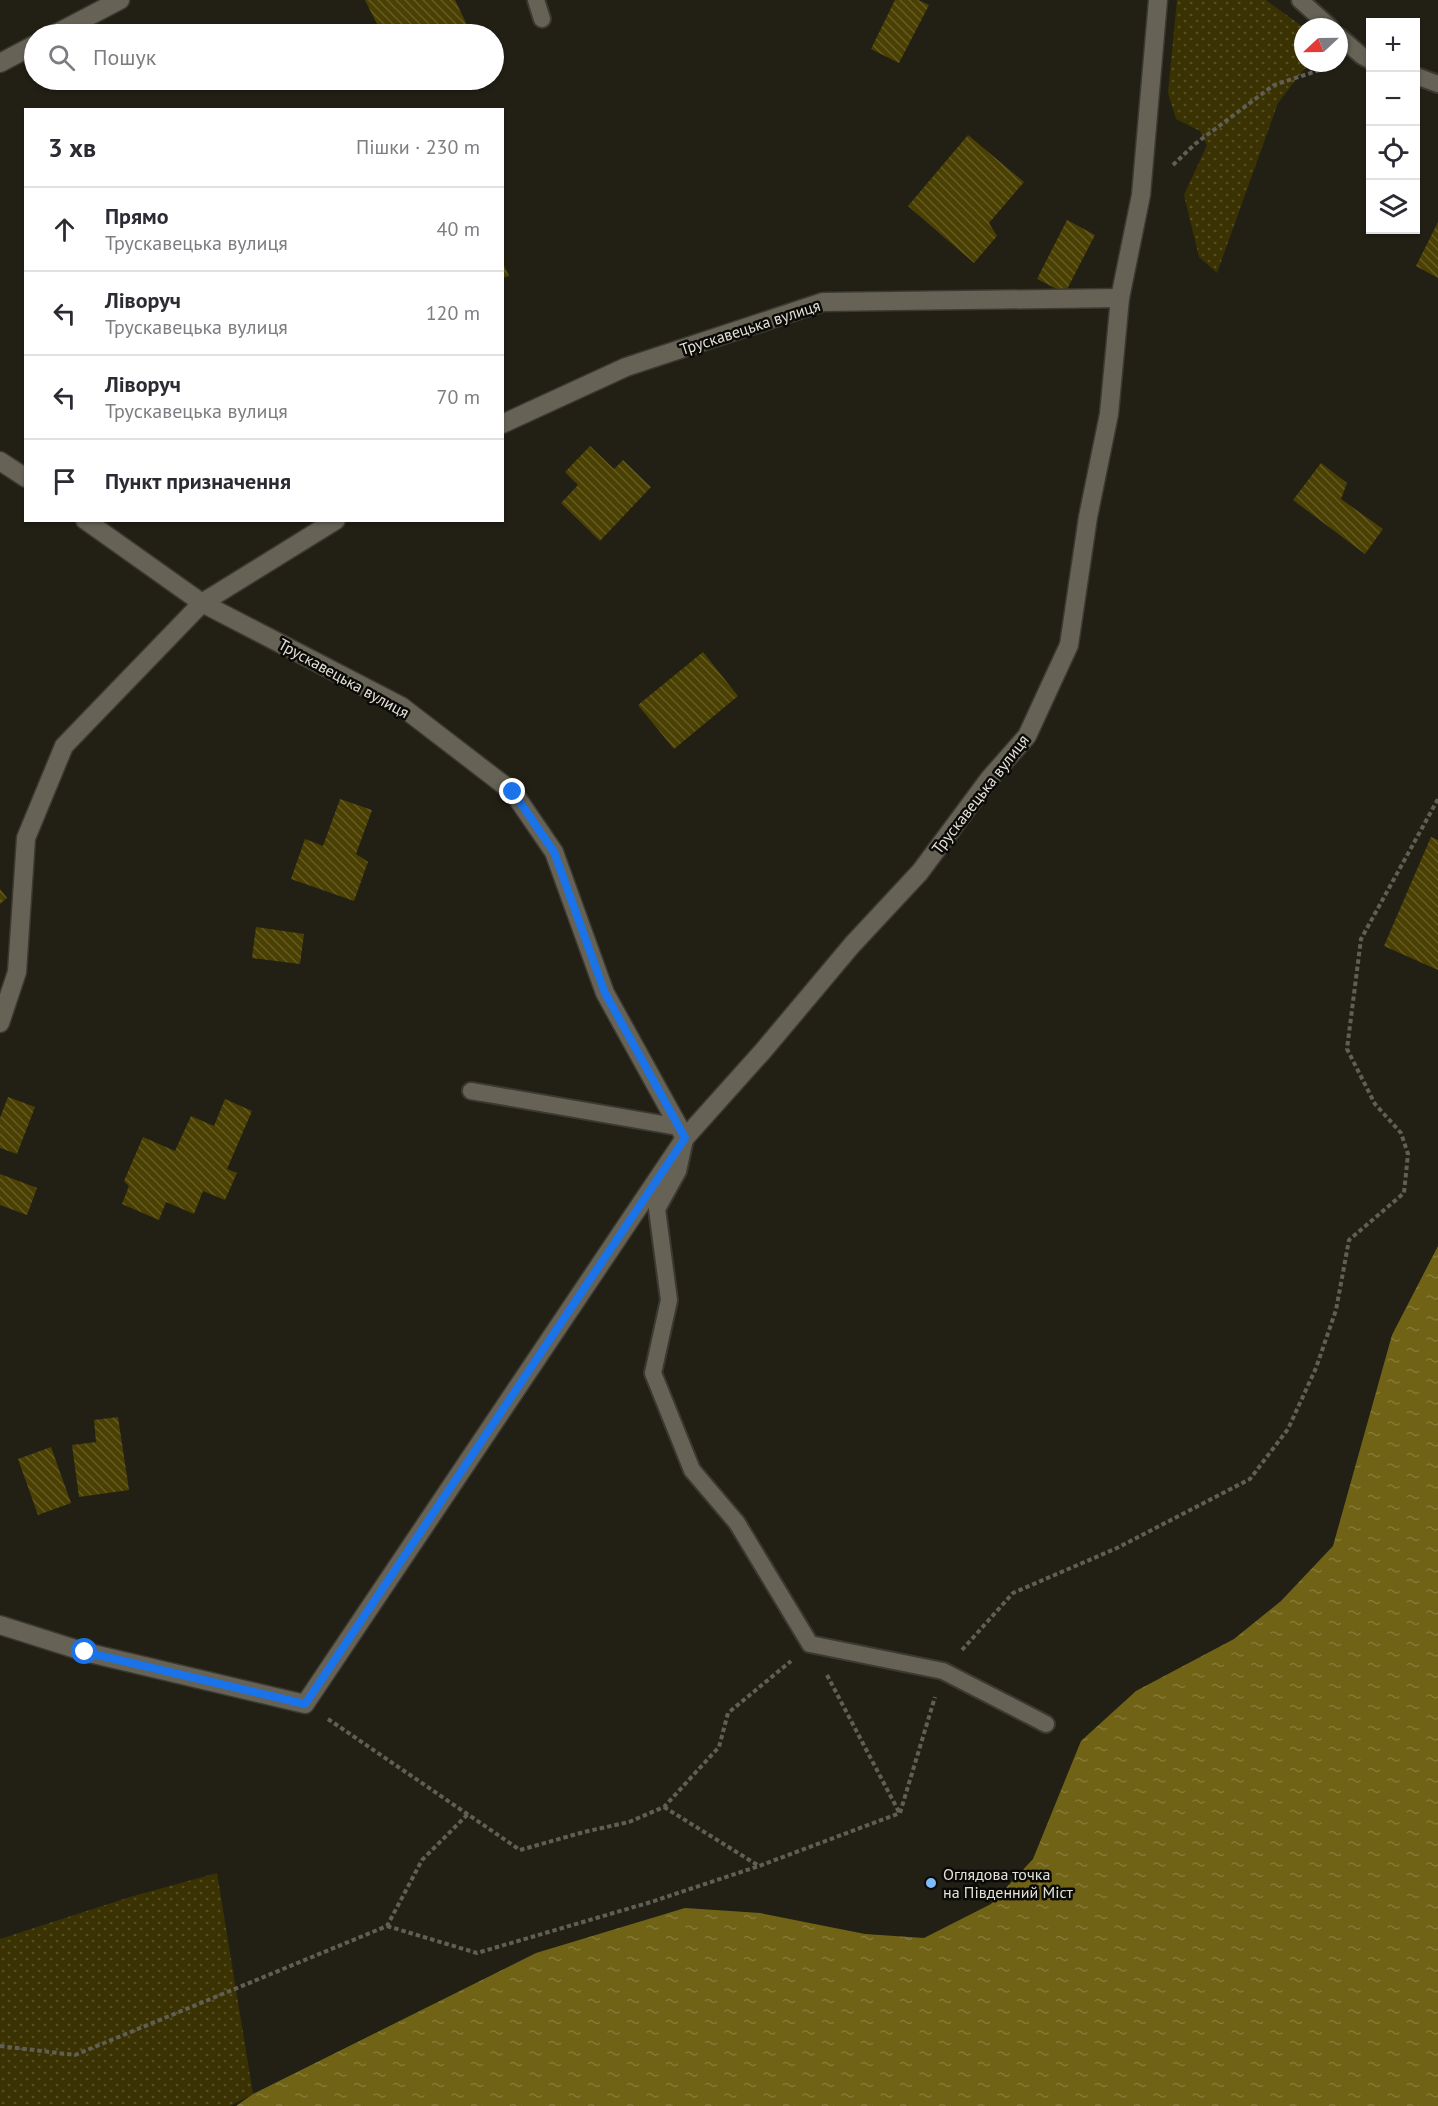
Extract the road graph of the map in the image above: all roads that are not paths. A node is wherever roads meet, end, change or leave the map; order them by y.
1 (120, 0) edge
2 (536, 0) edge
3 (1158, 0) edge
4 (1300, 0) edge
5 (1320, 18) edge
6 (542, 19) dead end
7 (74, 24) edge
8 (1348, 43) edge
9 (24, 50) edge
10 (1366, 58) edge
11 (0, 63) edge
12 (1420, 77) edge
13 (1438, 84) edge
14 (1119, 298) junction
15 (504, 423) edge
16 (0, 460) edge
17 (24, 477) edge
18 (88, 522) edge
19 (333, 522) edge
20 (202, 603) junction
21 (0, 1023) edge
22 (471, 1091) dead end
23 (682, 1132) junction
24 (0, 1625) edge
25 (1046, 1724) dead end

1 - 7 street
2 - 6 lane
3 - 14 street, Трускавецька вулиця
4 - 5 lane
8 - 10 lane
9 - 11 street
12 - 13 lane
14 - 15 street, Трускавецька вулиця
14 - 23 street, Трускавецька вулиця
16 - 17 street
18 - 20 street, Трускавецька вулиця
19 - 20 street
20 - 21 street
20 - 23 street, Трускавецька вулиця
22 - 23 lane
23 - 24 street, Трускавецька вулиця
23 - 25 lane

